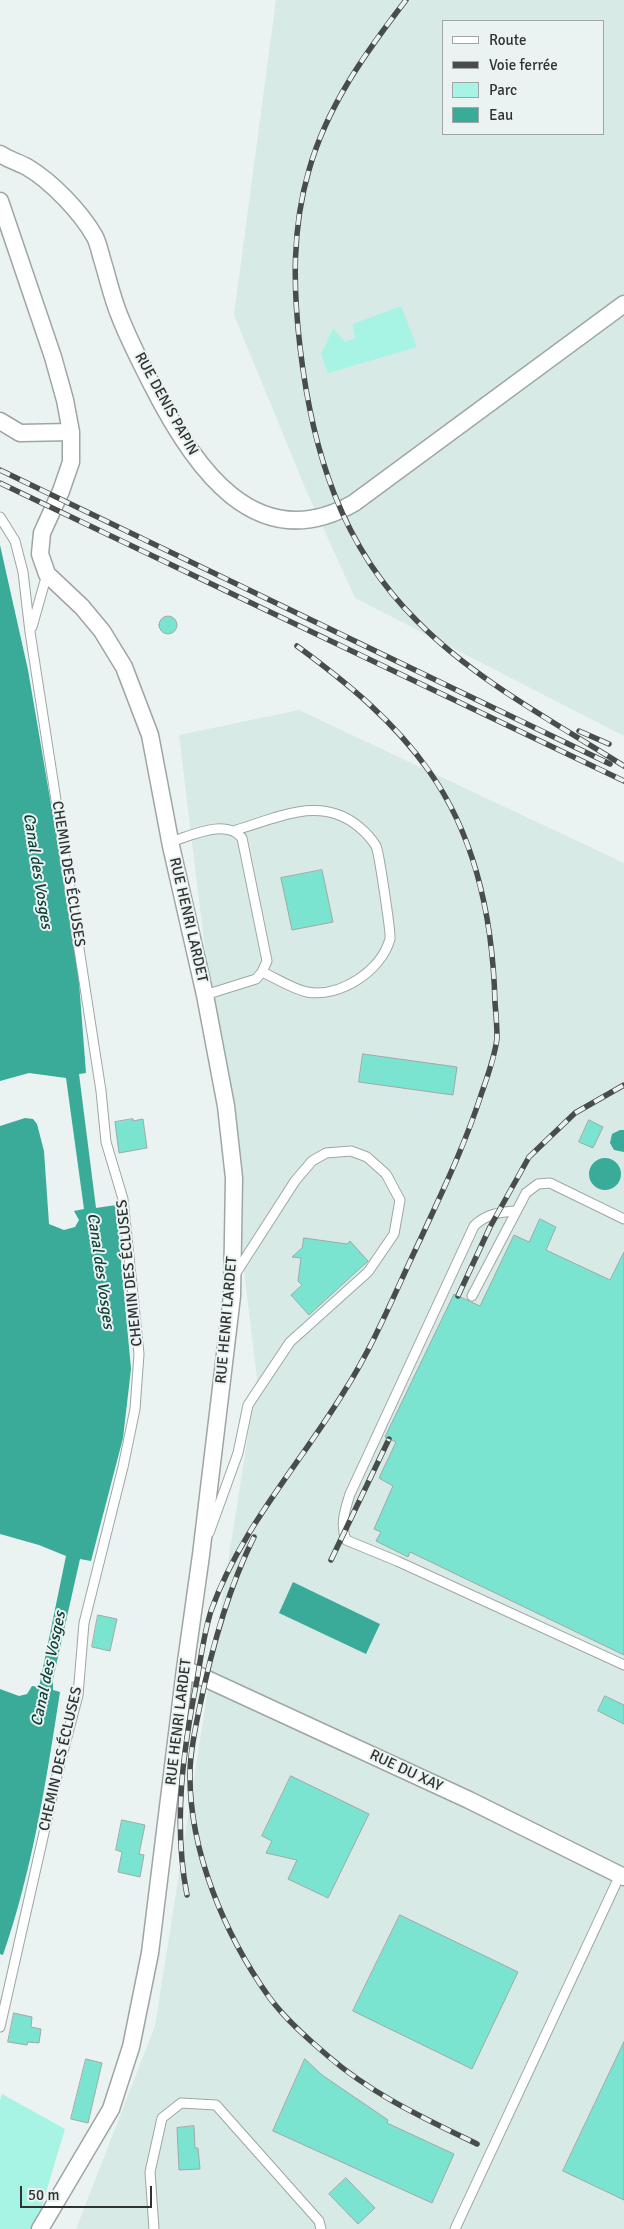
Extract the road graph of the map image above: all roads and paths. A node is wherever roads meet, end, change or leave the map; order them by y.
1 (4, 163) edge
2 (0, 201) edge
3 (624, 304) edge
4 (0, 421) edge
5 (71, 432) junction
6 (0, 517) edge
7 (46, 574) junction
8 (30, 632) junction
9 (236, 830) junction
10 (170, 842) junction
11 (262, 972) junction
12 (205, 996) junction
13 (516, 1211) junction
14 (624, 1219) edge
15 (232, 1280) junction
16 (472, 1296) dead end
17 (202, 1555) junction
18 (624, 1665) edge
19 (185, 1669) junction
20 (622, 1876) edge
21 (0, 2027) edge
22 (40, 2229) edge
23 (154, 2229) edge
24 (321, 2229) edge
25 (455, 2229) edge

1 - 3 street, RUE DENIS PAPIN
2 - 5 street
4 - 5 street
5 - 7 street
6 - 8 lane, CHEMIN DES ÉCLUSES
7 - 8 lane
7 - 10 street, RUE HENRI LARDET
8 - 21 lane, CHEMIN DES ÉCLUSES
9 - 10 lane
9 - 11 lane
9 - 11 lane
10 - 12 street, RUE HENRI LARDET
11 - 12 lane
12 - 15 street, RUE HENRI LARDET
13 - 14 lane
13 - 16 lane
13 - 18 lane
15 - 17 street, RUE HENRI LARDET
15 - 17 lane
17 - 19 street, RUE HENRI LARDET
19 - 20 street, RUE DU XAY
19 - 22 street, RUE HENRI LARDET
20 - 25 lane
23 - 24 lane

